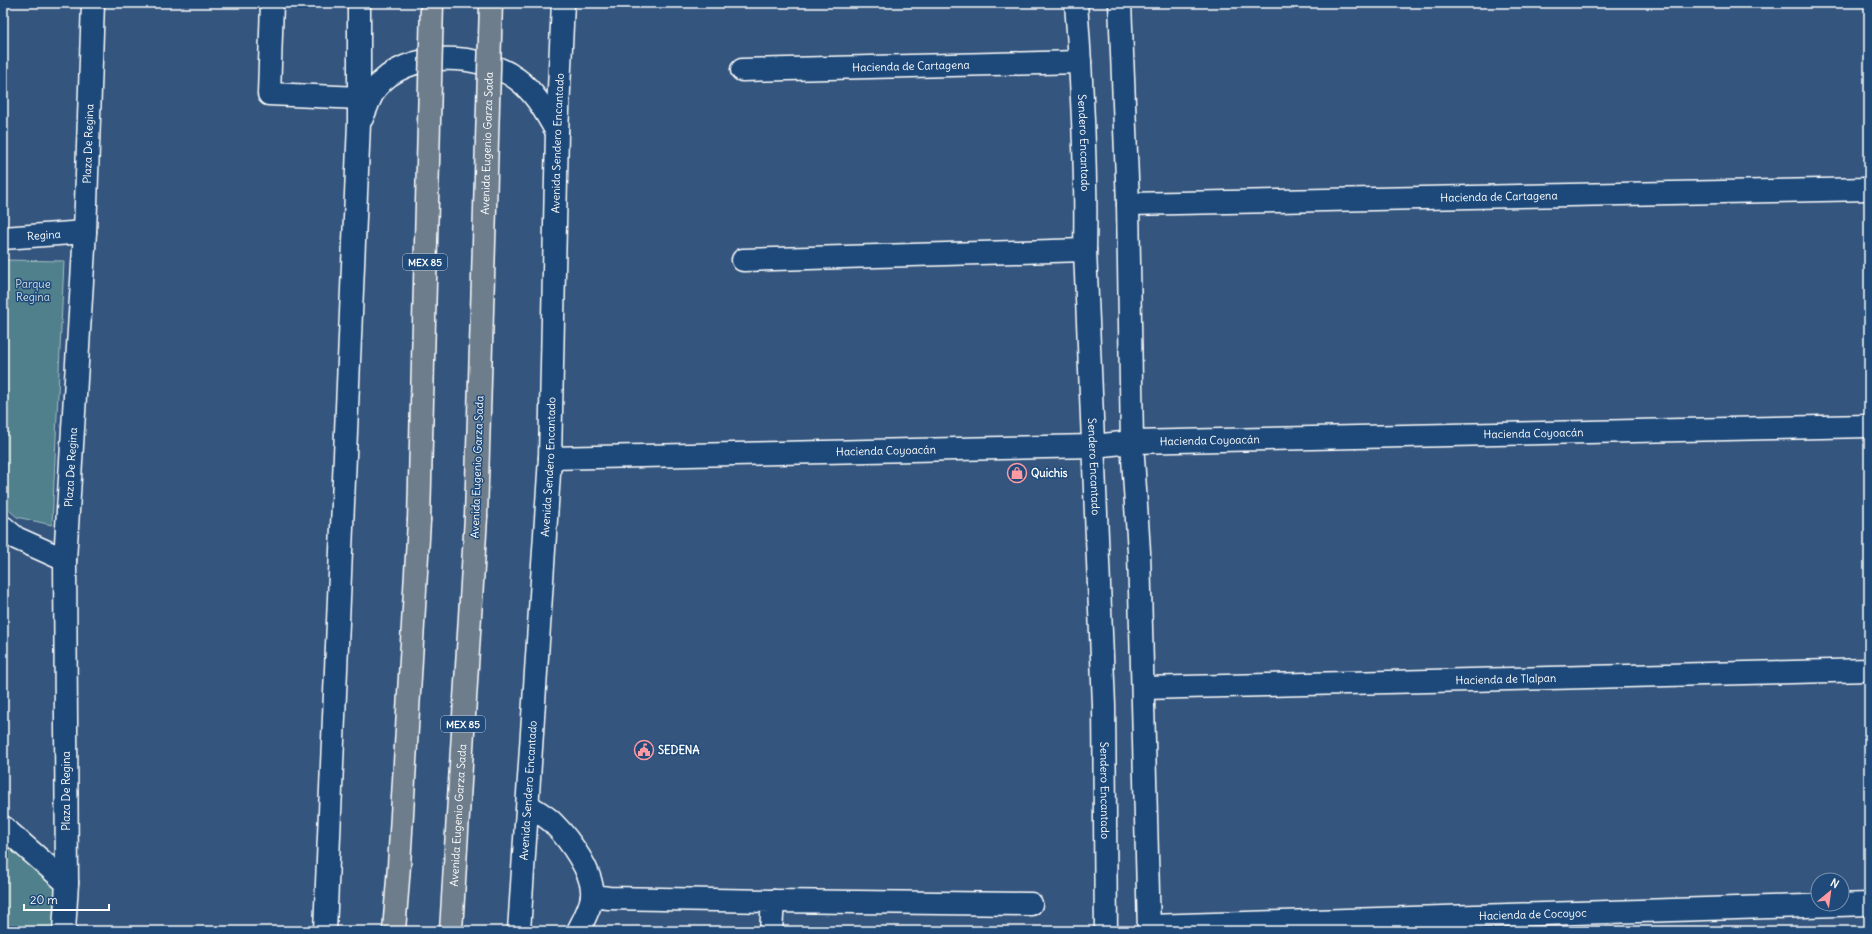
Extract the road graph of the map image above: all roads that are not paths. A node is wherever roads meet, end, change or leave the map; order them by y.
1 (93, 3) edge
2 (272, 3) edge
3 (360, 3) edge
4 (432, 3) edge
5 (491, 3) edge
6 (562, 3) edge
7 (1076, 3) edge
8 (1120, 3) edge
9 (1080, 62) junction
10 (742, 70) dead end
11 (360, 98) junction
12 (359, 123) junction
13 (557, 132) junction
14 (1869, 189) edge
15 (1128, 204) junction
16 (85, 232) junction
17 (3, 238) edge
18 (1084, 250) junction
19 (743, 260) dead end
20 (1869, 426) edge
21 (1132, 442) junction
22 (1093, 446) junction
23 (550, 458) junction
24 (3, 527) edge
25 (66, 560) junction
26 (1869, 670) edge
27 (1143, 688) junction
28 (528, 805) junction
29 (3, 828) edge
30 (67, 883) junction
31 (592, 896) junction
32 (773, 901) junction
33 (1031, 904) dead end
34 (1869, 904) edge
35 (1149, 928) edge
36 (64, 931) edge
37 (325, 931) edge
38 (394, 931) edge
39 (451, 931) edge
40 (519, 931) edge
41 (578, 931) edge
42 (771, 931) edge
43 (1106, 931) edge

1 - 16 street, Plaza De Regina
2 - 11 street
3 - 11 street
4 - 38 highway, MEX 85, bridge
5 - 39 highway, Avenida Eugenio Garza Sada / MEX 85, bridge
6 - 13 street, Avenida Sendero Encantado
7 - 9 street, Sendero Encantado
8 - 15 street
9 - 10 street, Hacienda de Cartagena
9 - 18 street, Sendero Encantado
11 - 12 street
12 - 13 street
12 - 37 street
13 - 23 street, Avenida Sendero Encantado
14 - 15 street, Hacienda de Cartagena
15 - 21 street
16 - 17 street, Regina
16 - 25 street, Plaza De Regina
18 - 19 street
18 - 22 street, Sendero Encantado
20 - 21 street, Hacienda Coyoacán
21 - 22 street, Hacienda Coyoacán
21 - 27 street
22 - 23 street, Hacienda Coyoacán
22 - 43 street, Sendero Encantado
23 - 28 street, Avenida Sendero Encantado
24 - 25 street
25 - 30 street, Plaza De Regina
26 - 27 street, Hacienda de Tlalpan
27 - 35 street
28 - 31 street
28 - 40 street, Avenida Sendero Encantado
29 - 30 street
30 - 36 street, Plaza De Regina
31 - 32 street
31 - 41 street
32 - 33 street
32 - 42 street
34 - 35 street, Hacienda de Cocoyoc

